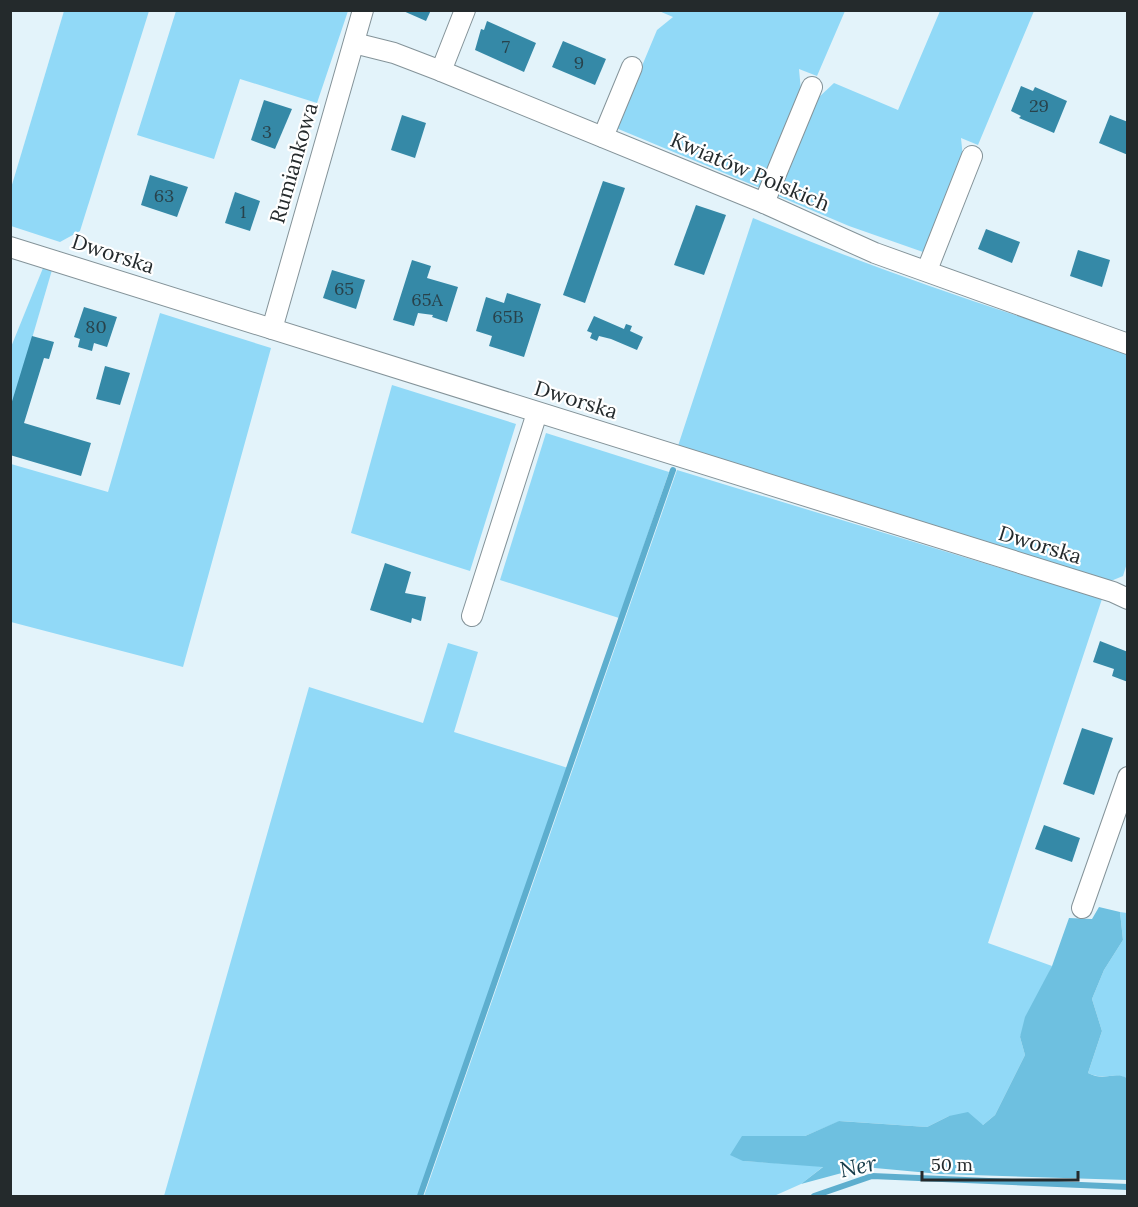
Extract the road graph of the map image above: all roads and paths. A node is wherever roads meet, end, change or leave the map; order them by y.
1 (363, 10) edge
2 (465, 10) edge
3 (354, 44) junction
4 (632, 67) dead end
5 (441, 71) junction
6 (812, 87) dead end
7 (603, 137) junction
8 (972, 156) dead end
9 (764, 203) junction
10 (10, 247) edge
11 (927, 270) junction
12 (272, 329) junction
13 (1128, 344) edge
14 (537, 413) junction
15 (1128, 599) edge
16 (472, 616) dead end
17 (1128, 777) edge
18 (1082, 908) dead end

1 - 3 street, Rumiankowa
2 - 5 street
3 - 5 street, Kwiatów Polskich
3 - 12 street, Rumiankowa
4 - 7 street
5 - 7 street, Kwiatów Polskich
6 - 9 street
7 - 9 street, Kwiatów Polskich
8 - 11 street
9 - 11 street, Kwiatów Polskich
10 - 12 street, Dworska
11 - 13 street, Kwiatów Polskich
12 - 14 street, Dworska
14 - 15 street, Dworska
14 - 16 street
17 - 18 street

